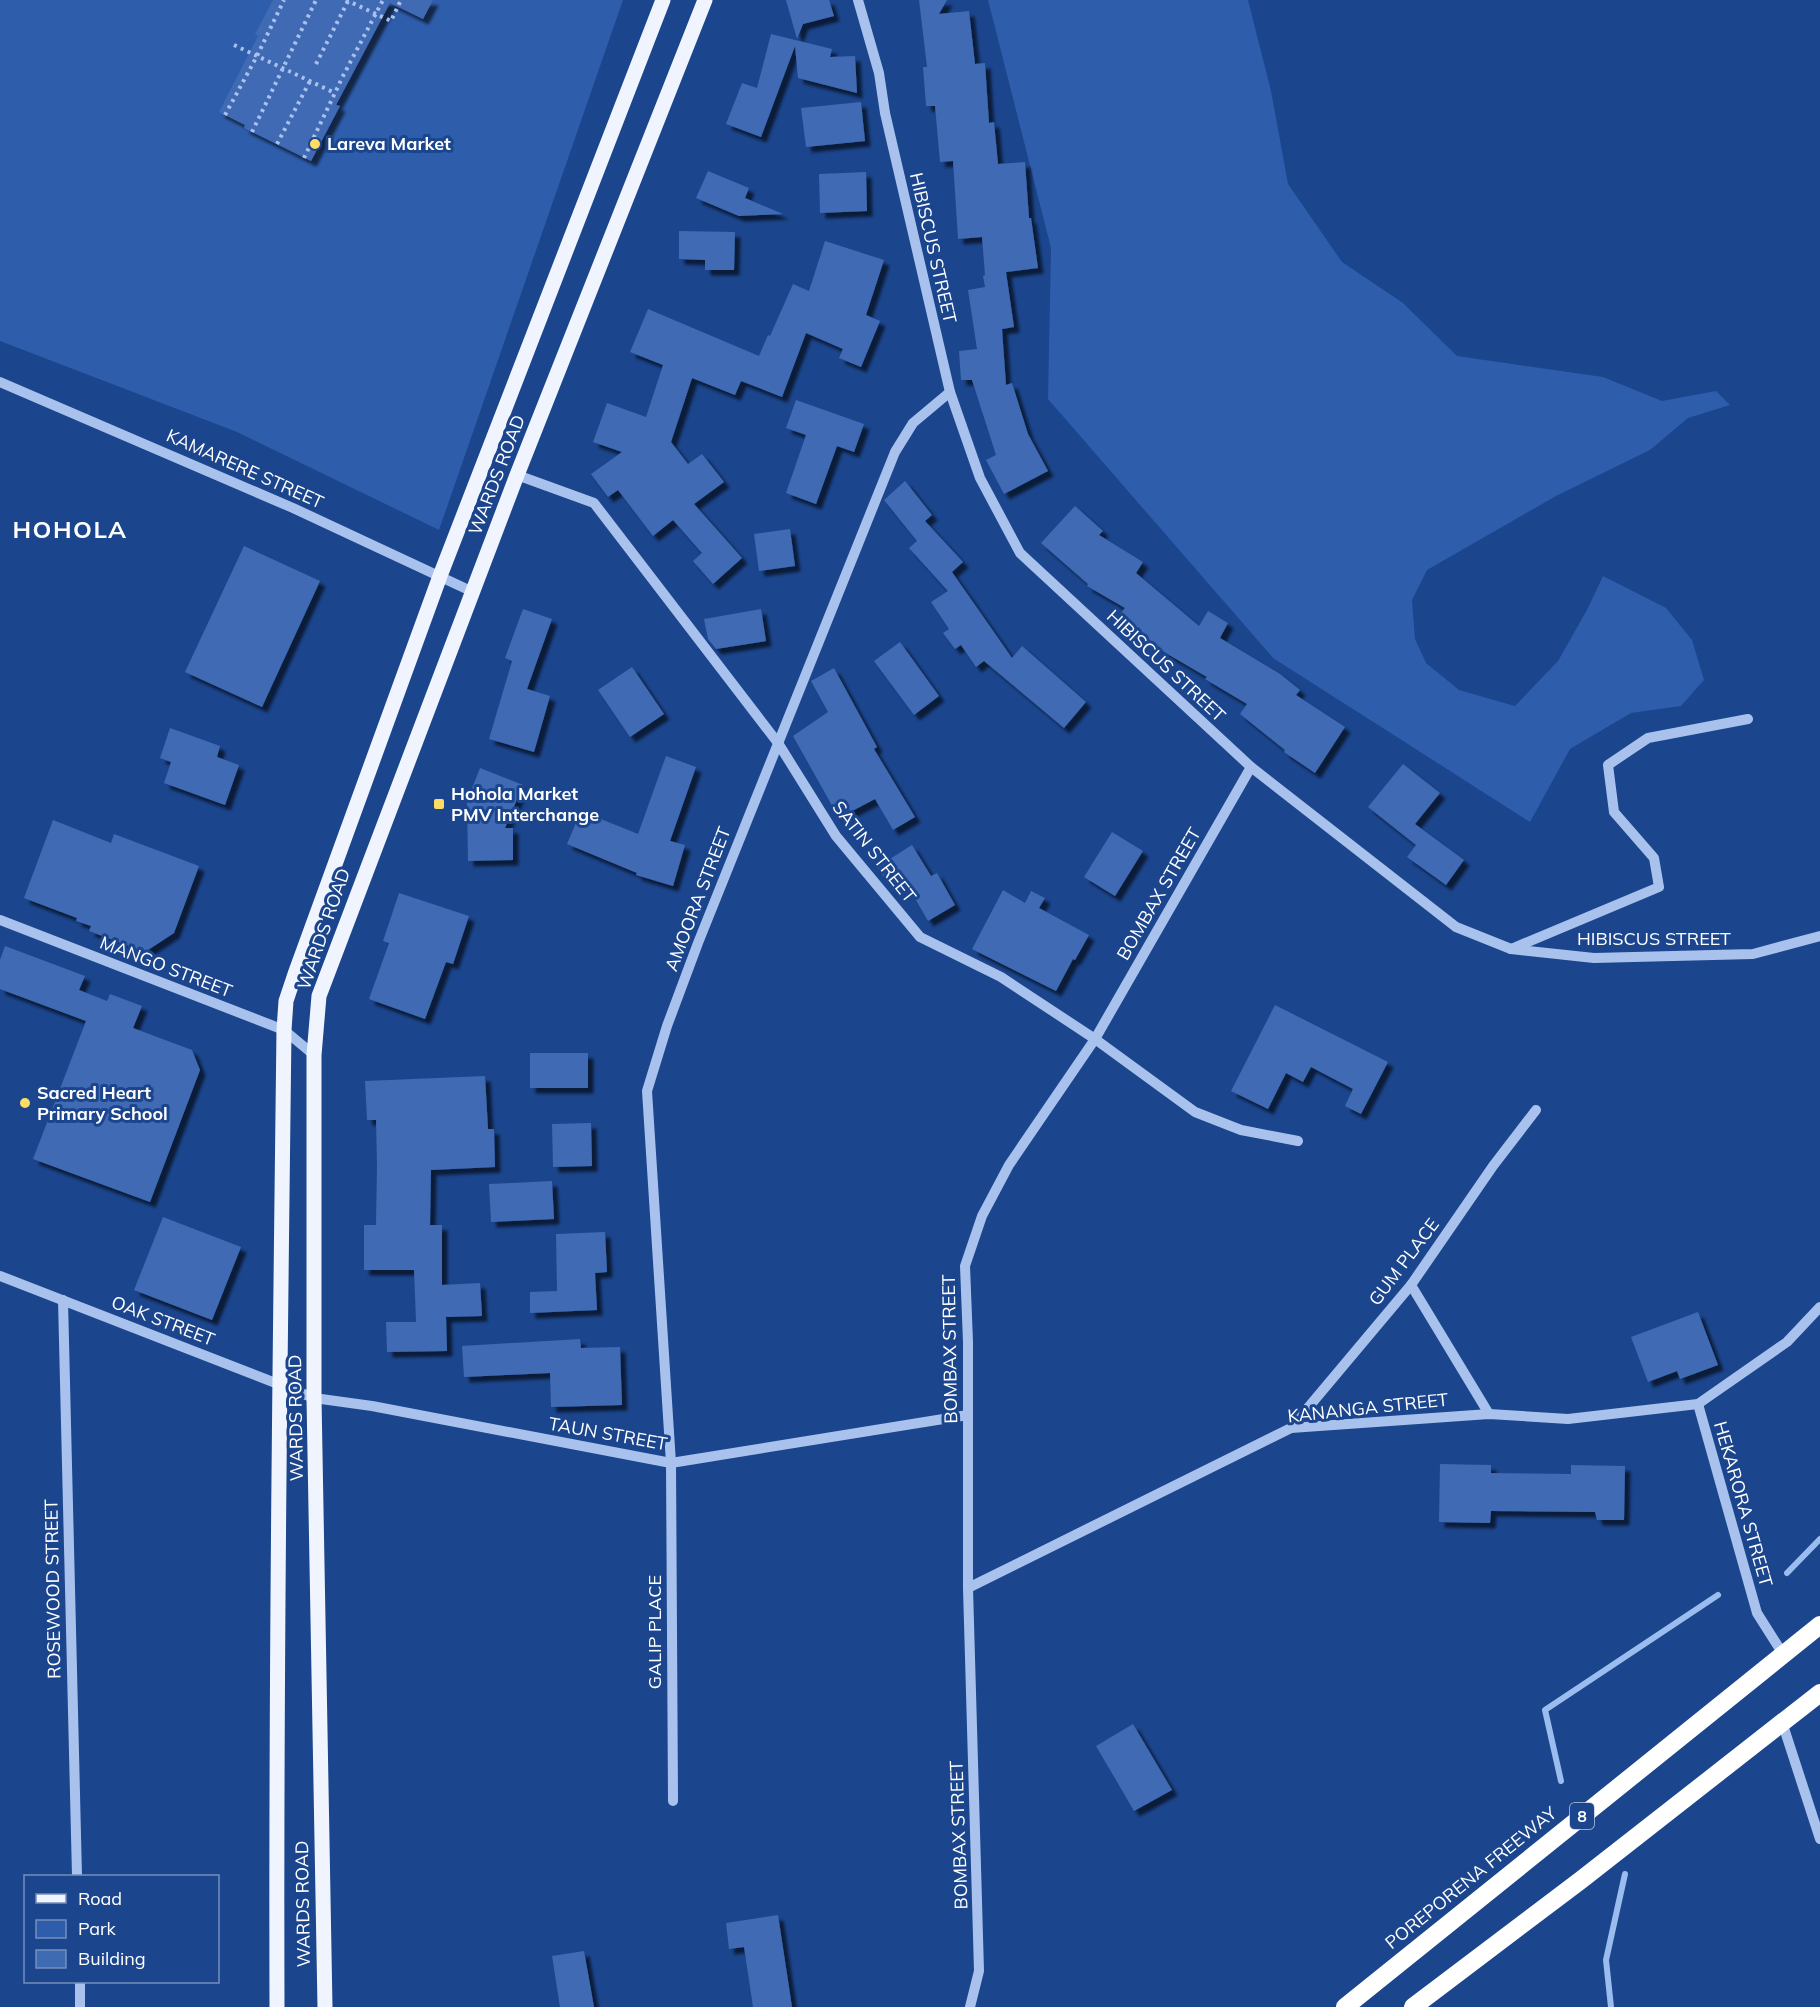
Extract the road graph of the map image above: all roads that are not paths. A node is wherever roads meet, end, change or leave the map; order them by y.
1 (663, 0) edge
2 (705, 0) edge
3 (858, 0) edge
4 (0, 382) edge
5 (950, 392) junction
6 (517, 475) junction
7 (440, 576) junction
8 (473, 592) junction
9 (1748, 719) dead end
10 (778, 743) junction
11 (1251, 767) junction
12 (0, 920) edge
13 (1820, 936) edge
14 (1511, 949) junction
15 (284, 1030) junction
16 (1095, 1039) junction
17 (314, 1055) junction
18 (1536, 1110) dead end
19 (1298, 1141) dead end
20 (0, 1275) edge
21 (1411, 1285) junction
22 (63, 1300) junction
23 (1820, 1307) edge
24 (280, 1383) junction
25 (314, 1398) junction
26 (1698, 1404) junction
27 (1489, 1414) junction
28 (968, 1415) junction
29 (1291, 1428) junction
30 (671, 1463) junction
31 (968, 1588) junction
32 (1820, 1625) edge
33 (1783, 1654) junction
34 (1820, 1693) edge
35 (1782, 1722) junction
36 (673, 1801) dead end
37 (1820, 1839) edge
38 (77, 1875) edge
39 (80, 1983) edge
40 (80, 2007) edge
41 (276, 2007) edge
42 (325, 2007) edge
43 (970, 2007) edge
44 (1345, 2007) edge
45 (1413, 2007) edge

1 - 7 main road, WARDS ROAD
2 - 6 main road, WARDS ROAD
3 - 5 street, HIBISCUS STREET
4 - 7 street, KAMARERE STREET
5 - 10 street, AMOORA STREET
5 - 11 street, HIBISCUS STREET
6 - 8 main road, WARDS ROAD
6 - 10 street, SATIN STREET
7 - 8 street, KAMARERE STREET
7 - 15 main road, WARDS ROAD
8 - 17 main road, WARDS ROAD
9 - 14 street
10 - 16 street, SATIN STREET
10 - 30 street, AMOORA STREET
11 - 14 street, HIBISCUS STREET
11 - 16 street, BOMBAX STREET
12 - 15 street, MANGO STREET
13 - 14 street, HIBISCUS STREET
15 - 17 street, MANGO STREET
15 - 24 main road, WARDS ROAD
16 - 19 street, SATIN STREET
16 - 28 street, BOMBAX STREET
17 - 25 main road, WARDS ROAD
18 - 21 street, GUM PLACE
20 - 22 street, OAK STREET
21 - 27 street
21 - 29 street, GUM PLACE
22 - 24 street, OAK STREET
22 - 38 street, ROSEWOOD STREET
23 - 26 street
24 - 25 street, OAK STREET
24 - 41 main road, WARDS ROAD
25 - 30 street, TAUN STREET
25 - 42 main road, WARDS ROAD
26 - 27 street, KANANGA STREET
26 - 33 street, HEKARORA STREET
27 - 29 street, KANANGA STREET
28 - 30 street, TAUN STREET
28 - 31 street, BOMBAX STREET
29 - 31 street, KANANGA STREET
30 - 36 street, GALIP PLACE
31 - 43 street, BOMBAX STREET
32 - 33 highway, POREPORENA FREEWAY / 8
33 - 44 highway, POREPORENA FREEWAY / 8
34 - 35 highway
35 - 37 street
35 - 45 highway
39 - 40 street

